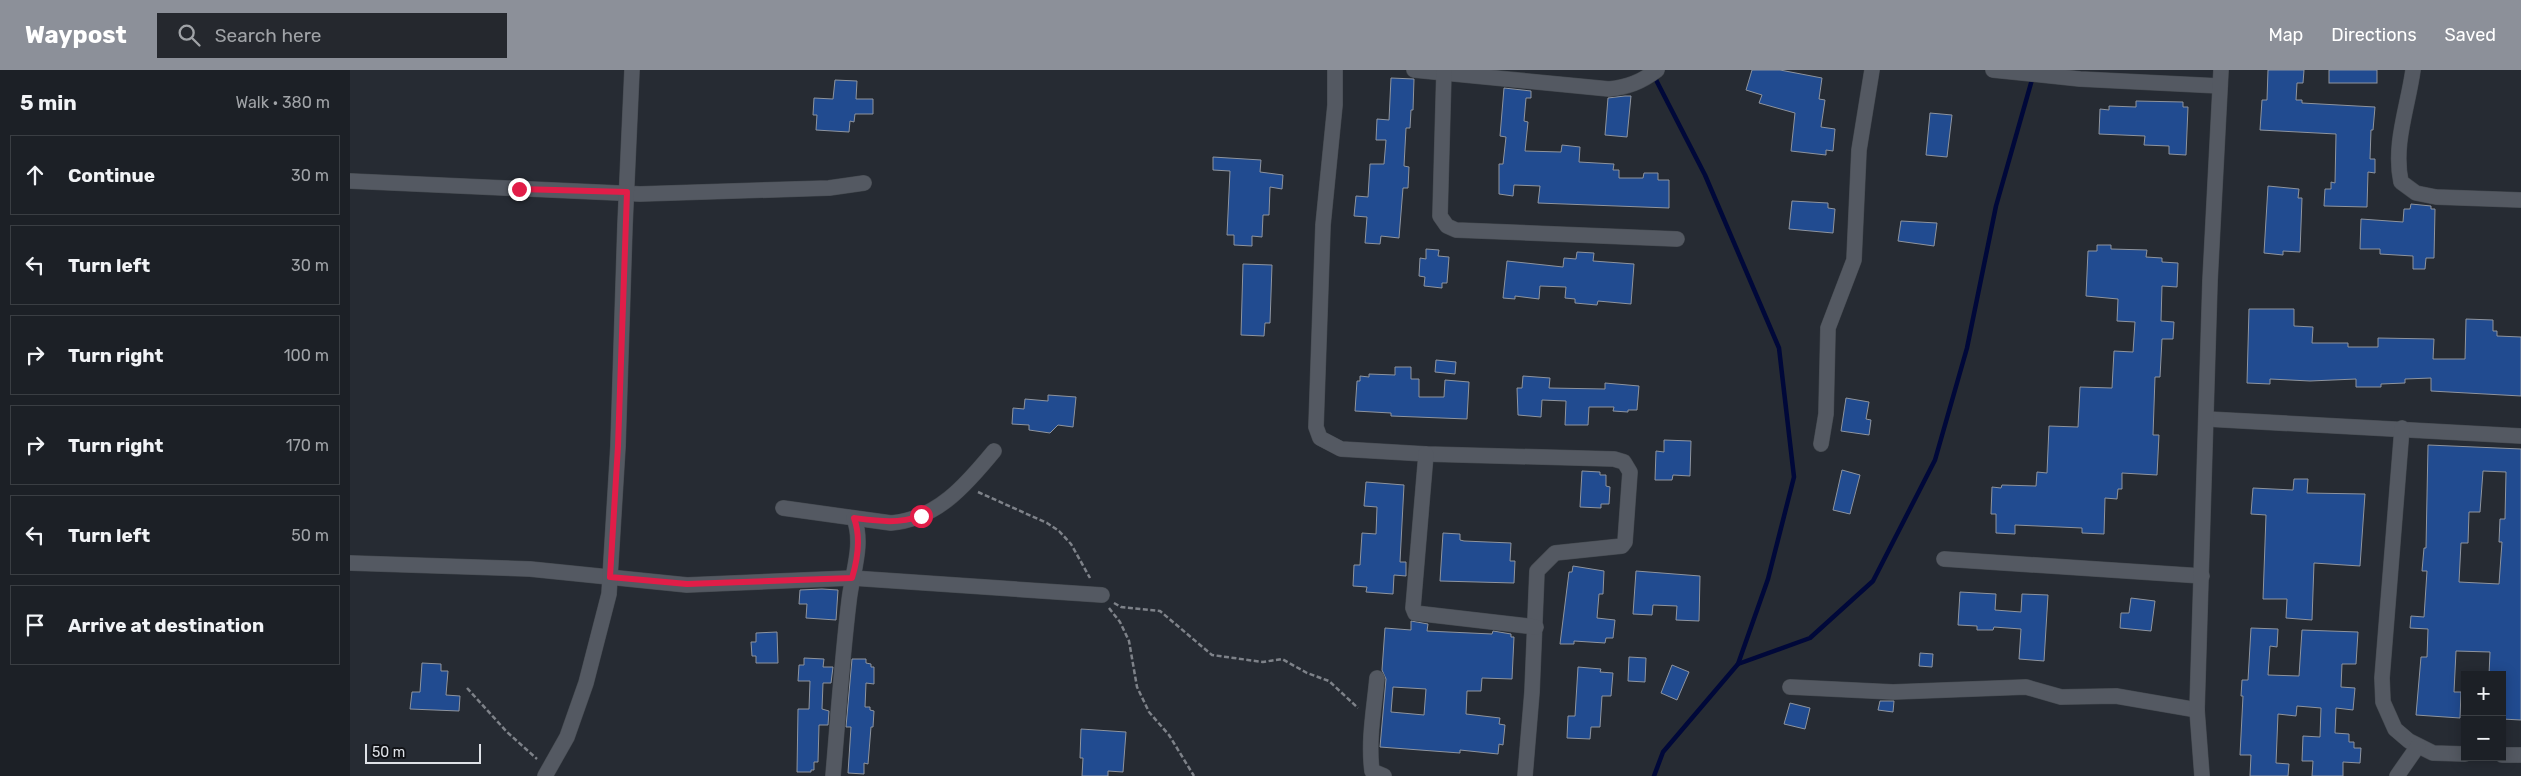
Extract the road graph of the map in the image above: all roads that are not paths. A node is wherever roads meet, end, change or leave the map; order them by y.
1 (632, 70) edge
2 (1335, 70) edge
3 (1414, 70) edge
4 (1657, 70) edge
5 (1872, 70) edge
6 (1993, 70) edge
7 (2221, 70) edge
8 (2413, 70) edge
9 (1444, 71) edge
10 (2220, 86) junction
11 (350, 181) edge
12 (864, 183) dead end
13 (627, 192) junction
14 (2521, 200) edge
15 (1677, 239) dead end
16 (2207, 419) junction
17 (2402, 428) junction
18 (2521, 436) edge
19 (1821, 444) dead end
20 (994, 451) dead end
21 (1426, 454) junction
22 (783, 508) dead end
23 (854, 518) junction
24 (1944, 559) dead end
25 (350, 563) edge
26 (2202, 576) junction
27 (610, 577) junction
28 (852, 578) junction
29 (1102, 595) road end
30 (1536, 627) junction
31 (1377, 678) dead end
32 (1790, 687) dead end
33 (2197, 710) junction
34 (2418, 746) junction
35 (2461, 754) edge
36 (2506, 755) edge
37 (2521, 756) edge
38 (549, 774) edge
39 (833, 776) edge
40 (1384, 776) edge
41 (1525, 776) edge
42 (2202, 776) edge
43 (2396, 776) edge

1 - 13 street
2 - 21 street
3 - 9 street
4 - 9 street
5 - 19 street
6 - 10 street
7 - 10 street
8 - 14 street
9 - 15 street
10 - 16 street
11 - 13 street
12 - 13 street
13 - 27 street
16 - 17 street
16 - 26 street
17 - 18 street
17 - 34 street
20 - 23 street
21 - 30 street
21 - 30 street
22 - 23 street
23 - 28 street
24 - 26 street
25 - 27 street
26 - 33 street
27 - 28 street
27 - 38 street
28 - 29 street
28 - 39 street
30 - 41 street
31 - 40 street
32 - 33 street
33 - 42 street
34 - 35 street
34 - 43 street
36 - 37 street

